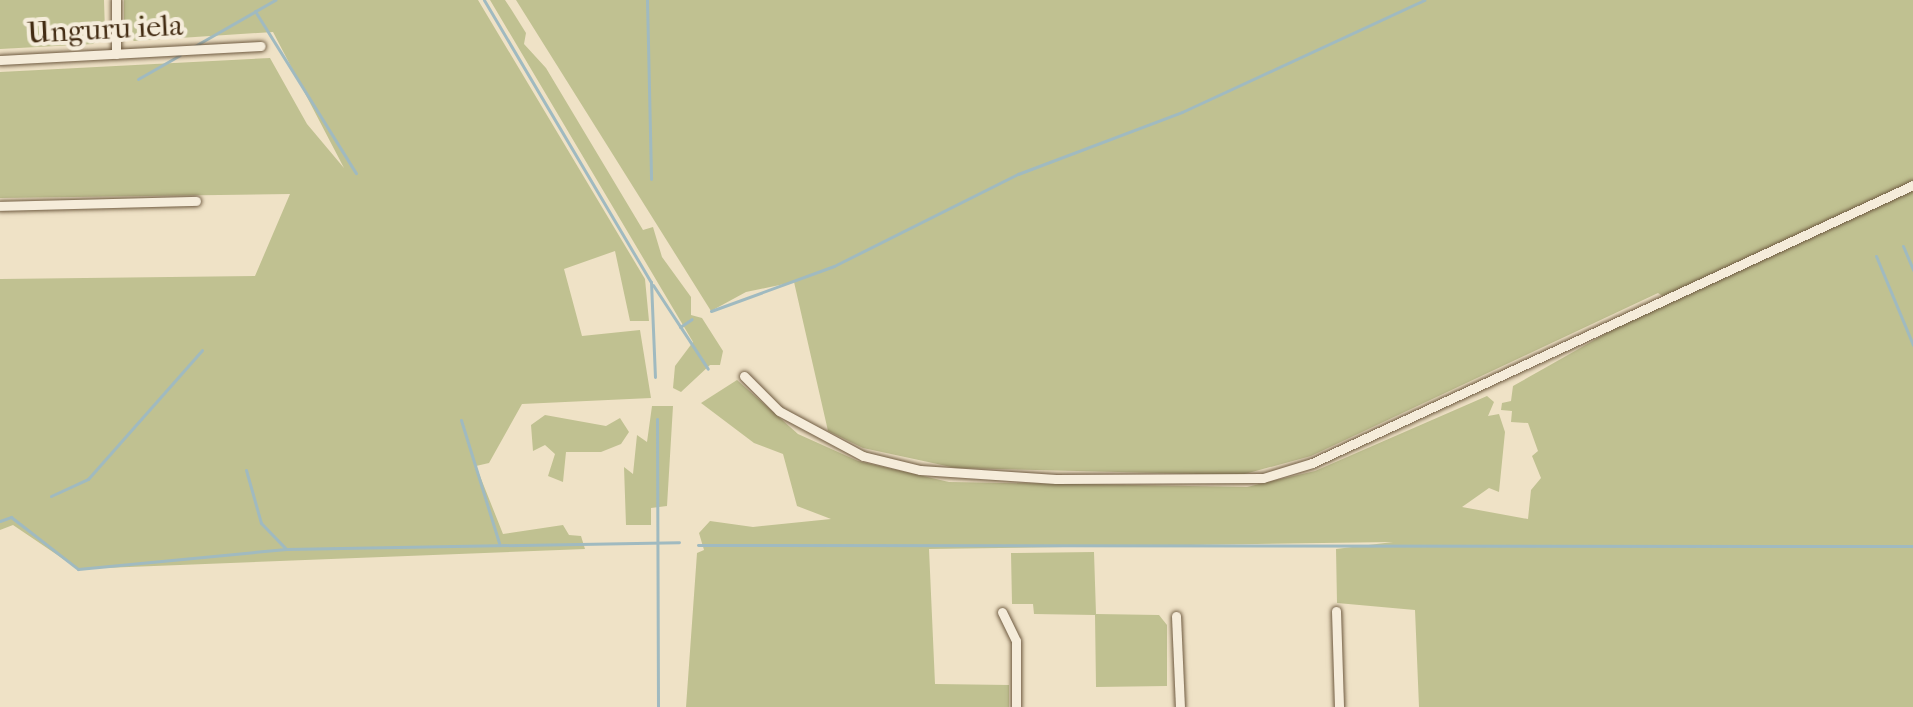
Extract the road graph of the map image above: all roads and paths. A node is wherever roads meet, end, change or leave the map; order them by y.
1 (116, 0) edge
2 (261, 46) dead end
3 (116, 54) junction
4 (0, 60) edge
5 (1913, 185) edge
6 (196, 201) dead end
7 (0, 206) edge
8 (744, 376) dead end
9 (1336, 611) dead end
10 (1002, 612) dead end
11 (1176, 616) dead end
12 (1016, 707) edge
13 (1180, 707) edge
14 (1339, 707) edge

1 - 3 street
2 - 3 street, Unguru iela
3 - 4 street, Unguru iela
5 - 8 street
6 - 7 street
9 - 14 street
10 - 12 street
11 - 13 street

